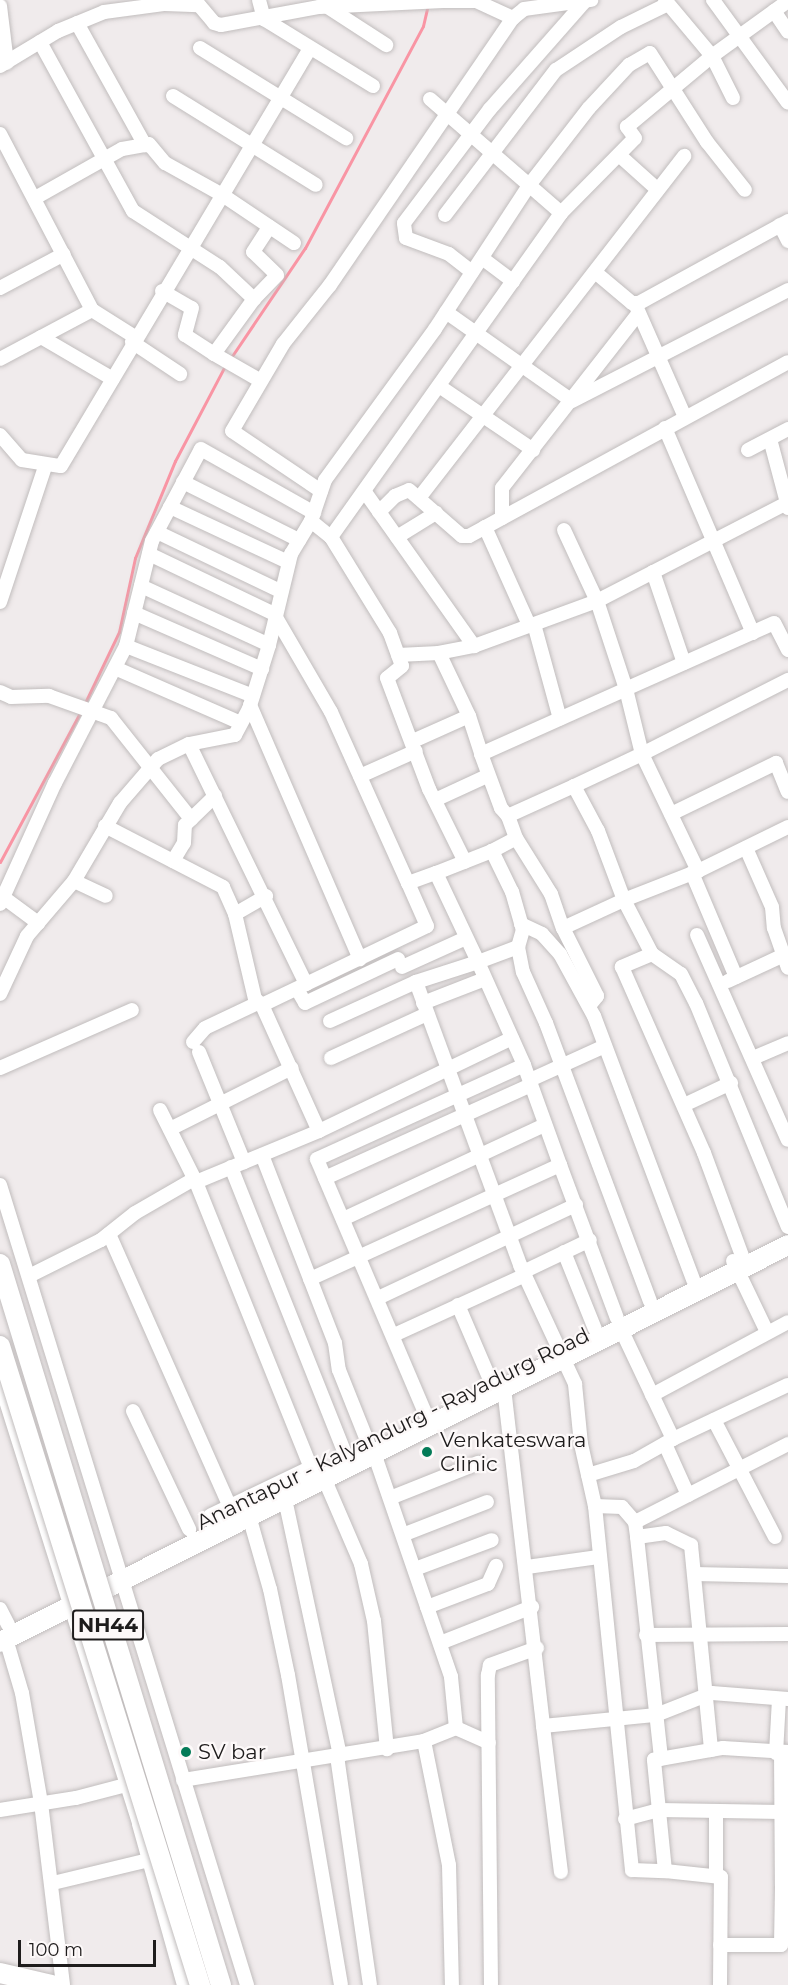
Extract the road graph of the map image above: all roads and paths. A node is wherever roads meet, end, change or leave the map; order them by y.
1 (259, 0) edge
2 (713, 0) edge
3 (763, 0) edge
4 (442, 1) edge
5 (588, 1) edge
6 (788, 1) edge
7 (377, 2) edge
8 (480, 2) edge
9 (667, 2) edge
10 (559, 3) edge
11 (321, 4) edge
12 (523, 4) edge
13 (0, 6) edge
14 (773, 12) junction
15 (513, 18) junction
16 (264, 19) junction
17 (77, 23) junction
18 (788, 32) edge
19 (739, 36) junction
20 (40, 42) junction
21 (386, 45) dead end
22 (200, 48) dead end
23 (309, 50) junction
24 (712, 57) junction
25 (4, 65) edge
26 (373, 86) dead end
27 (673, 89) junction
28 (173, 96) dead end
29 (280, 97) junction
30 (733, 98) dead end
31 (430, 99) dead end
32 (788, 103) edge
33 (447, 113) junction
34 (472, 134) junction
35 (346, 138) dead end
36 (2, 140) edge
37 (146, 145) junction
38 (251, 145) junction
39 (495, 153) junction
40 (619, 155) junction
41 (684, 156) dead end
42 (102, 159) junction
43 (316, 184) dead end
44 (530, 184) junction
45 (658, 190) junction
46 (746, 190) dead end
47 (221, 194) junction
48 (35, 198) junction
49 (383, 209) junction
50 (561, 213) junction
51 (445, 215) dead end
52 (784, 223) edge
53 (404, 224) junction
54 (269, 227) junction
55 (788, 241) edge
56 (294, 243) dead end
57 (189, 248) junction
58 (64, 254) junction
59 (482, 258) junction
60 (472, 272) junction
61 (595, 272) junction
62 (513, 281) junction
63 (0, 288) edge
64 (788, 290) edge
65 (162, 291) junction
66 (254, 299) junction
67 (637, 309) junction
68 (92, 310) junction
69 (446, 312) junction
70 (477, 333) junction
71 (41, 337) junction
72 (134, 339) junction
73 (217, 355) junction
74 (658, 356) junction
75 (0, 359) edge
76 (788, 362) edge
77 (522, 367) junction
78 (180, 374) dead end
79 (113, 379) junction
80 (261, 381) junction
81 (439, 386) junction
82 (572, 401) junction
83 (685, 417) junction
84 (482, 418) junction
85 (665, 428) junction
86 (788, 429) edge
87 (0, 435) edge
88 (770, 439) junction
89 (532, 450) junction
90 (748, 450) dead end
91 (46, 464) junction
92 (183, 482) junction
93 (321, 491) junction
94 (365, 492) junction
95 (419, 498) junction
96 (787, 501) edge
97 (171, 507) junction
98 (379, 512) junction
99 (436, 513) junction
100 (312, 517) junction
101 (502, 518) junction
102 (485, 527) junction
103 (564, 530) dead end
104 (157, 532) junction
105 (331, 537) junction
106 (397, 537) junction
107 (299, 540) junction
108 (714, 540) junction
109 (149, 554) junction
110 (288, 562) junction
111 (653, 572) junction
112 (141, 586) junction
113 (280, 591) junction
114 (597, 601) junction
115 (0, 602) edge
116 (134, 613) junction
117 (274, 614) junction
118 (788, 618) edge
119 (774, 623) junction
120 (532, 625) junction
121 (753, 633) junction
122 (269, 645) junction
123 (126, 646) junction
124 (474, 646) junction
125 (788, 650) edge
126 (439, 653) junction
127 (398, 654) junction
128 (684, 663) junction
129 (115, 668) junction
130 (262, 669) junction
131 (788, 680) edge
132 (626, 689) junction
133 (0, 692) edge
134 (252, 700) junction
135 (92, 709) junction
136 (469, 716) junction
137 (560, 719) junction
138 (242, 723) junction
139 (189, 744) junction
140 (415, 746) junction
141 (481, 754) junction
142 (642, 754) junction
143 (782, 760) edge
144 (149, 769) junction
145 (360, 776) junction
146 (488, 776) junction
147 (574, 786) junction
148 (788, 792) edge
149 (215, 796) junction
150 (435, 800) junction
151 (671, 814) junction
152 (508, 816) junction
153 (191, 819) junction
154 (105, 826) junction
155 (788, 827) edge
156 (516, 838) junction
157 (746, 849) junction
158 (492, 851) junction
159 (173, 861) junction
160 (465, 862) junction
161 (695, 872) junction
162 (436, 873) junction
163 (74, 881) junction
164 (408, 883) junction
165 (106, 896) dead end
166 (266, 896) junction
167 (1, 900) edge
168 (624, 900) junction
169 (235, 914) junction
170 (38, 923) junction
171 (521, 924) junction
172 (563, 928) junction
173 (697, 935) dead end
174 (466, 938) junction
175 (391, 944) junction
176 (518, 947) junction
177 (652, 954) junction
178 (360, 959) junction
179 (786, 961) edge
180 (478, 962) junction
181 (400, 963) junction
182 (736, 977) junction
183 (485, 979) junction
184 (413, 983) junction
185 (721, 984) junction
186 (302, 986) junction
187 (0, 994) edge
188 (260, 1004) junction
189 (589, 1006) junction
190 (425, 1008) junction
191 (132, 1011) dead end
192 (330, 1021) dead end
193 (512, 1038) junction
194 (788, 1042) edge
195 (606, 1046) junction
196 (332, 1058) dead end
197 (753, 1058) junction
198 (524, 1065) junction
199 (562, 1066) junction
200 (0, 1068) edge
201 (292, 1068) junction
202 (446, 1070) junction
203 (530, 1083) junction
204 (731, 1083) junction
205 (456, 1094) junction
206 (221, 1105) junction
207 (684, 1105) junction
208 (160, 1110) dead end
209 (465, 1115) junction
210 (545, 1125) junction
211 (170, 1129) junction
212 (319, 1131) junction
213 (305, 1137) junction
214 (788, 1140) edge
215 (481, 1154) junction
216 (262, 1155) junction
217 (317, 1160) junction
218 (560, 1164) junction
219 (238, 1165) junction
220 (325, 1178) junction
221 (195, 1181) junction
222 (0, 1185) edge
223 (495, 1194) junction
224 (576, 1205) junction
225 (343, 1219) junction
226 (788, 1227) edge
227 (788, 1233) edge
228 (109, 1234) junction
229 (510, 1235) junction
230 (590, 1240) junction
231 (788, 1245) edge
232 (564, 1252) junction
233 (360, 1258) junction
234 (738, 1262) junction
235 (0, 1264) edge
236 (524, 1274) junction
237 (28, 1276) junction
238 (310, 1279) junction
239 (693, 1280) junction
240 (378, 1298) junction
241 (650, 1301) junction
242 (458, 1305) junction
243 (788, 1322) edge
244 (619, 1323) junction
245 (595, 1329) junction
246 (767, 1332) junction
247 (394, 1335) junction
248 (0, 1346) edge
249 (561, 1353) junction
250 (0, 1382) edge
251 (497, 1385) junction
252 (788, 1385) edge
253 (652, 1395) junction
254 (132, 1411) dead end
255 (426, 1415) junction
256 (714, 1420) junction
257 (669, 1442) junction
258 (788, 1444) edge
259 (371, 1448) junction
260 (345, 1454) junction
261 (478, 1463) dead end
262 (739, 1468) junction
263 (318, 1474) junction
264 (588, 1475) junction
265 (687, 1495) junction
266 (390, 1498) junction
267 (285, 1499) junction
268 (487, 1502) dead end
269 (595, 1506) junction
270 (240, 1512) junction
271 (635, 1522) junction
272 (189, 1529) junction
273 (405, 1534) junction
274 (637, 1536) junction
275 (775, 1538) dead end
276 (492, 1540) dead end
277 (598, 1557) junction
278 (496, 1566) dead end
279 (527, 1567) junction
280 (415, 1569) junction
281 (118, 1574) junction
282 (694, 1574) junction
283 (788, 1576) edge
284 (67, 1602) junction
285 (427, 1607) junction
286 (532, 1607) junction
287 (3, 1629) edge
288 (700, 1634) junction
289 (788, 1634) edge
290 (646, 1635) junction
291 (440, 1643) junction
292 (537, 1648) junction
293 (707, 1695) junction
294 (783, 1699) edge
295 (656, 1715) junction
296 (613, 1718) junction
297 (543, 1726) junction
298 (456, 1728) junction
299 (424, 1741) junction
300 (489, 1743) junction
301 (387, 1749) junction
302 (711, 1750) junction
303 (782, 1753) edge
304 (338, 1756) junction
305 (661, 1759) junction
306 (304, 1761) junction
307 (183, 1780) junction
308 (126, 1785) junction
309 (41, 1803) junction
310 (0, 1810) edge
311 (659, 1810) junction
312 (716, 1811) junction
313 (782, 1812) junction
314 (625, 1819) junction
315 (785, 1831) edge
316 (149, 1860) junction
317 (665, 1871) junction
318 (561, 1872) dead end
319 (716, 1876) junction
320 (53, 1883) junction
321 (785, 1886) edge
322 (720, 1945) junction
323 (784, 1945) edge
324 (0, 1973) edge
325 (51, 1985) edge
326 (184, 1985) edge
327 (200, 1985) edge
328 (221, 1985) edge
329 (246, 1985) edge
330 (341, 1985) edge
331 (370, 1985) edge
332 (452, 1985) edge
333 (491, 1985) edge
334 (720, 1985) edge

1 - 16 street
2 - 19 street
3 - 14 street
4 - 7 street
4 - 8 street
5 - 10 street
5 - 34 street
6 - 14 street
7 - 11 street
8 - 15 street
9 - 24 street
9 - 39 street
10 - 12 street
11 - 16 street
11 - 21 street
12 - 15 street
13 - 25 street
14 - 18 street
14 - 19 street
15 - 33 street
16 - 17 street
16 - 23 street
17 - 20 street
17 - 37 street
19 - 24 street
19 - 32 street
20 - 25 street
20 - 42 street
22 - 29 street
23 - 26 street
23 - 29 street
24 - 27 street
24 - 30 street
27 - 40 street
27 - 44 street
27 - 46 street
28 - 38 street
29 - 35 street
29 - 38 street
31 - 33 street
33 - 34 street
33 - 49 street
34 - 39 street
34 - 53 street
36 - 48 street
37 - 42 street
37 - 47 street
38 - 43 street
38 - 47 street
39 - 44 street
39 - 51 street
40 - 45 street
40 - 50 street
41 - 45 street
42 - 48 street
42 - 57 street
44 - 50 street
44 - 59 street
45 - 61 street
47 - 54 street
47 - 57 street
48 - 58 street
49 - 53 street
49 - 80 street
50 - 62 street
52 - 55 street
52 - 67 street
53 - 60 street
54 - 56 street
54 - 66 street
57 - 65 street
57 - 66 street
58 - 63 street
58 - 68 street
59 - 60 street
59 - 62 street
60 - 69 street
61 - 67 street
61 - 77 street
62 - 70 street
64 - 74 street
65 - 72 street
65 - 73 street
66 - 73 street
67 - 74 street
67 - 82 street
68 - 71 street
68 - 72 street
69 - 70 street
69 - 93 street
70 - 77 street
70 - 81 street
71 - 75 street
71 - 79 street
72 - 78 street
72 - 79 street
73 - 80 street
74 - 82 street
74 - 83 street
76 - 83 street
77 - 82 street
77 - 84 street
79 - 91 street
80 - 93 street
81 - 84 street
81 - 94 street
82 - 89 street
83 - 85 street
84 - 89 street
84 - 95 street
85 - 101 street
85 - 108 street
86 - 88 street
87 - 91 street
88 - 90 street
88 - 96 street
89 - 101 street
91 - 115 street
92 - 97 street
92 - 100 street
92 - 107 street
93 - 100 street
94 - 98 street
94 - 105 street
95 - 98 street
95 - 99 street
96 - 108 street
97 - 104 street
97 - 110 street
98 - 106 street
99 - 102 street
99 - 106 street
100 - 105 street
100 - 107 street
101 - 102 street
102 - 120 street
103 - 114 street
104 - 109 street
104 - 113 street
105 - 127 street
106 - 124 street
107 - 110 street
108 - 111 street
108 - 121 street
109 - 112 street
109 - 117 street
110 - 113 street
111 - 114 street
111 - 128 street
112 - 116 street
112 - 122 street
113 - 117 street
114 - 120 street
114 - 132 street
116 - 123 street
116 - 130 street
117 - 122 street
117 - 145 street
118 - 119 street
119 - 121 street
119 - 125 street
120 - 124 street
120 - 137 street
121 - 128 street
122 - 130 street
123 - 129 street
123 - 134 street
124 - 126 street
126 - 127 street
126 - 136 street
127 - 140 street
128 - 132 street
129 - 135 street
129 - 138 street
130 - 134 street
131 - 142 street
132 - 137 street
132 - 142 street
133 - 135 street
134 - 138 street
134 - 178 street
135 - 144 street
135 - 167 street
136 - 140 street
136 - 141 street
137 - 141 street
138 - 139 street
139 - 144 street
139 - 149 street
140 - 145 street
140 - 150 street
141 - 146 street
142 - 147 street
142 - 151 street
143 - 148 street
143 - 151 street
144 - 153 street
144 - 154 street
145 - 164 street
146 - 150 street
146 - 152 street
147 - 152 street
147 - 168 street
149 - 153 street
149 - 166 street
150 - 160 street
151 - 161 street
152 - 156 street
153 - 159 street
154 - 159 street
154 - 163 street
155 - 157 street
156 - 158 street
156 - 172 street
157 - 161 street
157 - 179 street
158 - 160 street
158 - 171 street
159 - 169 street
160 - 162 street
161 - 168 street
161 - 182 street
162 - 164 street
162 - 174 street
163 - 165 street
163 - 170 street
164 - 175 street
166 - 169 street
166 - 186 street
167 - 170 street
168 - 172 street
168 - 177 street
169 - 188 street
170 - 187 street
171 - 176 street
171 - 189 street
172 - 189 street
173 - 185 street
174 - 180 street
174 - 181 street
175 - 178 street
175 - 181 street
176 - 180 street
176 - 199 street
177 - 204 street
177 - 207 street
178 - 186 street
179 - 182 street
180 - 183 street
180 - 184 street
181 - 184 street
181 - 186 street
182 - 185 street
183 - 190 street
183 - 193 street
184 - 190 street
184 - 192 street
185 - 197 street
186 - 188 street
188 - 201 street
188 - 206 street
189 - 195 street
190 - 196 street
190 - 202 street
191 - 200 street
193 - 198 street
193 - 202 street
194 - 197 street
195 - 199 street
195 - 239 street
197 - 214 street
198 - 203 street
198 - 205 street
199 - 203 street
199 - 241 street
201 - 206 street
201 - 212 street
202 - 205 street
202 - 212 street
203 - 209 street
203 - 210 street
204 - 207 street
204 - 226 street
205 - 209 street
205 - 217 street
206 - 211 street
206 - 219 street
207 - 234 street
208 - 211 street
209 - 215 street
209 - 220 street
210 - 215 street
210 - 218 street
211 - 221 street
212 - 213 street
213 - 216 street
213 - 217 street
215 - 223 street
215 - 225 street
216 - 219 street
216 - 238 street
217 - 220 street
218 - 223 street
218 - 224 street
219 - 221 street
219 - 260 street
220 - 225 street
221 - 228 street
221 - 263 street
222 - 237 street
223 - 229 street
223 - 233 street
224 - 229 street
224 - 230 street
225 - 233 street
227 - 234 highway, Anantapur - Kalyandurg - Rayadurg Road
228 - 237 street
228 - 270 street
229 - 236 street
229 - 240 street
230 - 232 street
230 - 244 street
231 - 234 highway, Anantapur - Kalyandurg - Rayadurg Road
232 - 236 street
232 - 245 street
233 - 238 street
233 - 240 street
234 - 239 highway, Anantapur - Kalyandurg - Rayadurg Road
234 - 244 highway, Anantapur - Kalyandurg - Rayadurg Road
234 - 246 street
235 - 328 highway, NH44, bridge
236 - 242 street
236 - 249 street
237 - 281 street
238 - 259 street
239 - 241 highway, Anantapur - Kalyandurg - Rayadurg Road
240 - 247 street
241 - 244 highway, Anantapur - Kalyandurg - Rayadurg Road
242 - 247 street
242 - 251 street
243 - 246 street
244 - 245 highway, Anantapur - Kalyandurg - Rayadurg Road
244 - 249 highway, Anantapur - Kalyandurg - Rayadurg Road
244 - 253 street
245 - 249 highway, Anantapur - Kalyandurg - Rayadurg Road
246 - 253 street
247 - 255 street
248 - 327 highway, NH44, bridge
249 - 251 highway, Anantapur - Kalyandurg - Rayadurg Road
249 - 264 street
250 - 284 street
251 - 255 highway, Anantapur - Kalyandurg - Rayadurg Road
251 - 259 highway, Anantapur - Kalyandurg - Rayadurg Road
251 - 279 street
252 - 256 street
253 - 257 street
254 - 272 street
255 - 259 highway, Anantapur - Kalyandurg - Rayadurg Road
256 - 257 street
256 - 262 street
257 - 264 street
257 - 265 street
258 - 262 street
259 - 260 highway, Anantapur - Kalyandurg - Rayadurg Road
259 - 263 highway, Anantapur - Kalyandurg - Rayadurg Road
259 - 266 street
260 - 263 highway, Anantapur - Kalyandurg - Rayadurg Road
261 - 266 street
262 - 265 street
262 - 275 street
263 - 267 highway, Anantapur - Kalyandurg - Rayadurg Road
263 - 270 highway, Anantapur - Kalyandurg - Rayadurg Road
263 - 301 street
264 - 269 street
265 - 271 street
266 - 273 street
267 - 270 highway, Anantapur - Kalyandurg - Rayadurg Road
267 - 304 street
268 - 273 street
269 - 271 street
269 - 277 street
270 - 272 highway, Anantapur - Kalyandurg - Rayadurg Road
270 - 281 highway, Anantapur - Kalyandurg - Rayadurg Road
270 - 306 street
271 - 274 street
272 - 281 highway, Anantapur - Kalyandurg - Rayadurg Road
273 - 280 street
274 - 282 street
274 - 290 street
276 - 280 street
277 - 279 street
277 - 296 street
278 - 285 street
279 - 286 street
280 - 285 street
281 - 284 highway, Anantapur - Kalyandurg - Rayadurg Road
281 - 307 street
282 - 283 street
282 - 288 street
284 - 287 highway, Anantapur - Kalyandurg - Rayadurg Road
284 - 308 street
285 - 291 street
286 - 291 street
286 - 292 street
287 - 309 street
288 - 289 street
288 - 290 street
288 - 293 street
290 - 295 street
291 - 298 street
292 - 297 street
292 - 300 street
293 - 294 street
293 - 295 street
293 - 302 street
294 - 303 street
295 - 296 street
295 - 305 street
296 - 297 street
296 - 314 street
297 - 318 street
298 - 299 street
298 - 300 street
299 - 301 street
299 - 332 street
300 - 333 street
301 - 304 street
302 - 303 street
302 - 305 street
303 - 313 street
304 - 306 street
304 - 331 street
305 - 311 street
306 - 307 street
306 - 330 street
307 - 329 street
308 - 309 street
308 - 316 street
309 - 310 street
309 - 320 street
311 - 312 street
311 - 314 street
311 - 317 street
312 - 313 street
312 - 319 street
313 - 315 street
314 - 317 street
315 - 321 street
316 - 320 street
316 - 326 street
317 - 319 street
319 - 322 street
320 - 325 street
321 - 323 street
322 - 323 street
322 - 334 street
324 - 325 highway

